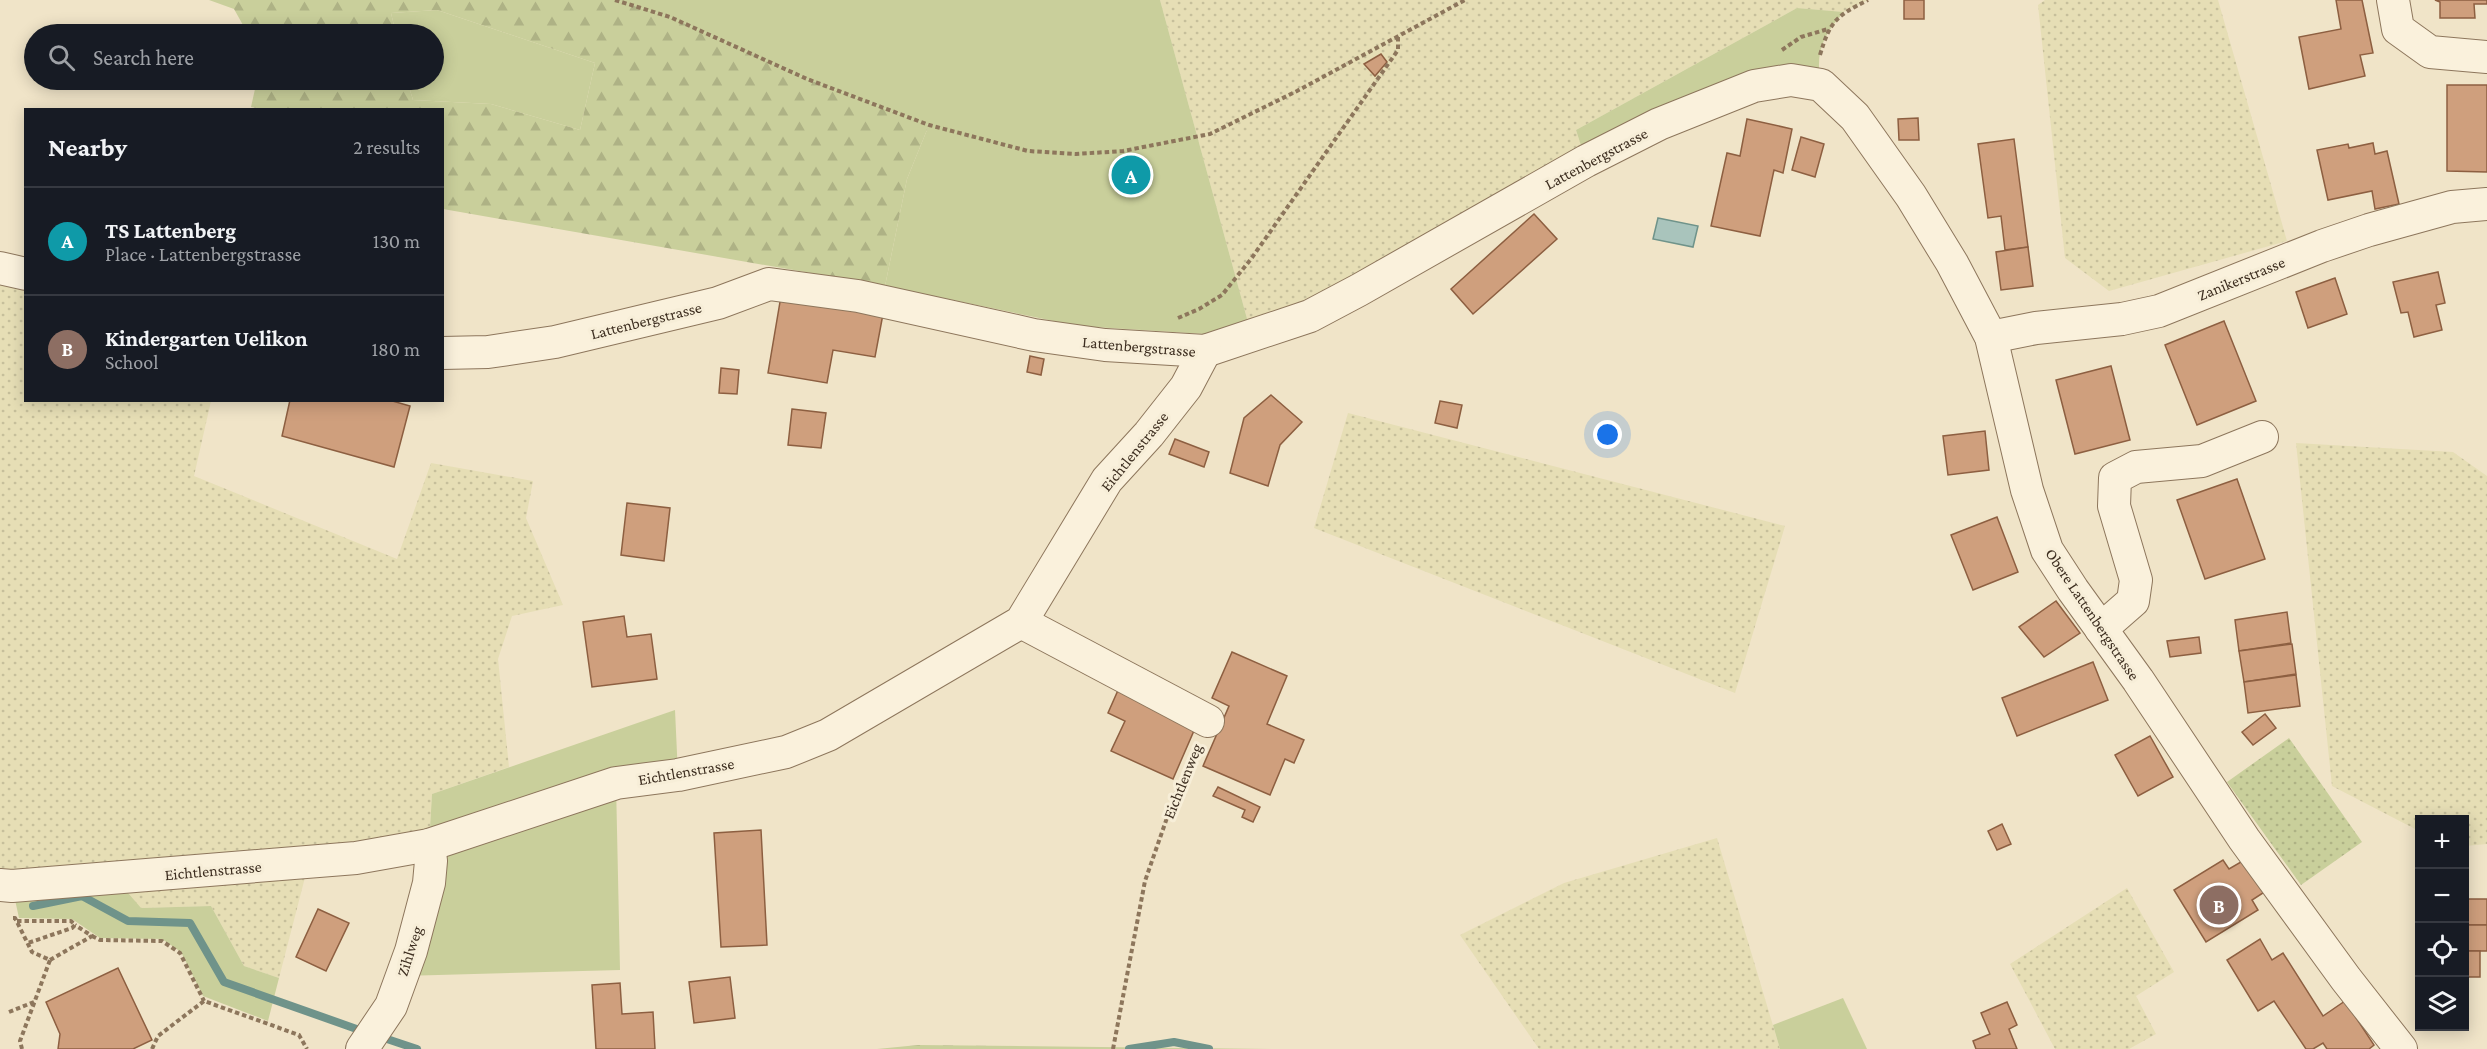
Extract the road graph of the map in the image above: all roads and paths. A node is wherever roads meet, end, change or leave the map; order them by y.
1 (615, 0) edge
2 (1465, 0) edge
3 (1868, 0) edge
4 (2393, 0) edge
5 (1828, 29) dead end
6 (1398, 36) junction
7 (2487, 57) edge
8 (1821, 85) joint
9 (2487, 204) edge
10 (0, 268) edge
11 (24, 274) edge
12 (1991, 337) junction
13 (1145, 348) junction
14 (1205, 351) junction
15 (444, 353) edge
16 (2262, 436) dead end
17 (1021, 622) junction
18 (2101, 629) junction
19 (1208, 721) joint
20 (429, 845) junction
21 (0, 885) edge
22 (8, 918) dead end
23 (17, 921) junction
24 (75, 925) junction
25 (92, 936) junction
26 (28, 943) junction
27 (50, 960) junction
28 (204, 1001) junction
29 (35, 1002) junction
30 (9, 1012) dead end
31 (369, 1038) edge
32 (22, 1049) edge
33 (153, 1049) edge
34 (307, 1049) edge
35 (1113, 1049) edge
36 (2401, 1049) edge

1 - 6 path
2 - 6 path
3 - 5 path
4 - 7 street
6 - 13 path
8 - 12 street, Obere Lattenbergstrasse
8 - 14 street, Lattenbergstrasse
9 - 12 street, Zanikerstrasse
10 - 11 street
12 - 18 street, Obere Lattenbergstrasse
13 - 14 street, Lattenbergstrasse
13 - 15 street, Lattenbergstrasse
14 - 17 street, Eichtlenstrasse
16 - 18 street
17 - 19 street
17 - 20 street, Eichtlenstrasse
18 - 36 street, Obere Lattenbergstrasse
19 - 35 path, Eichtlenweg
20 - 21 street, Eichtlenstrasse
20 - 31 street, Zihlweg
22 - 23 path
23 - 24 path
23 - 26 path
24 - 25 path
24 - 26 path
25 - 27 path
25 - 28 path
26 - 27 path
27 - 29 path
28 - 33 path
28 - 34 path
29 - 30 path
29 - 32 path

